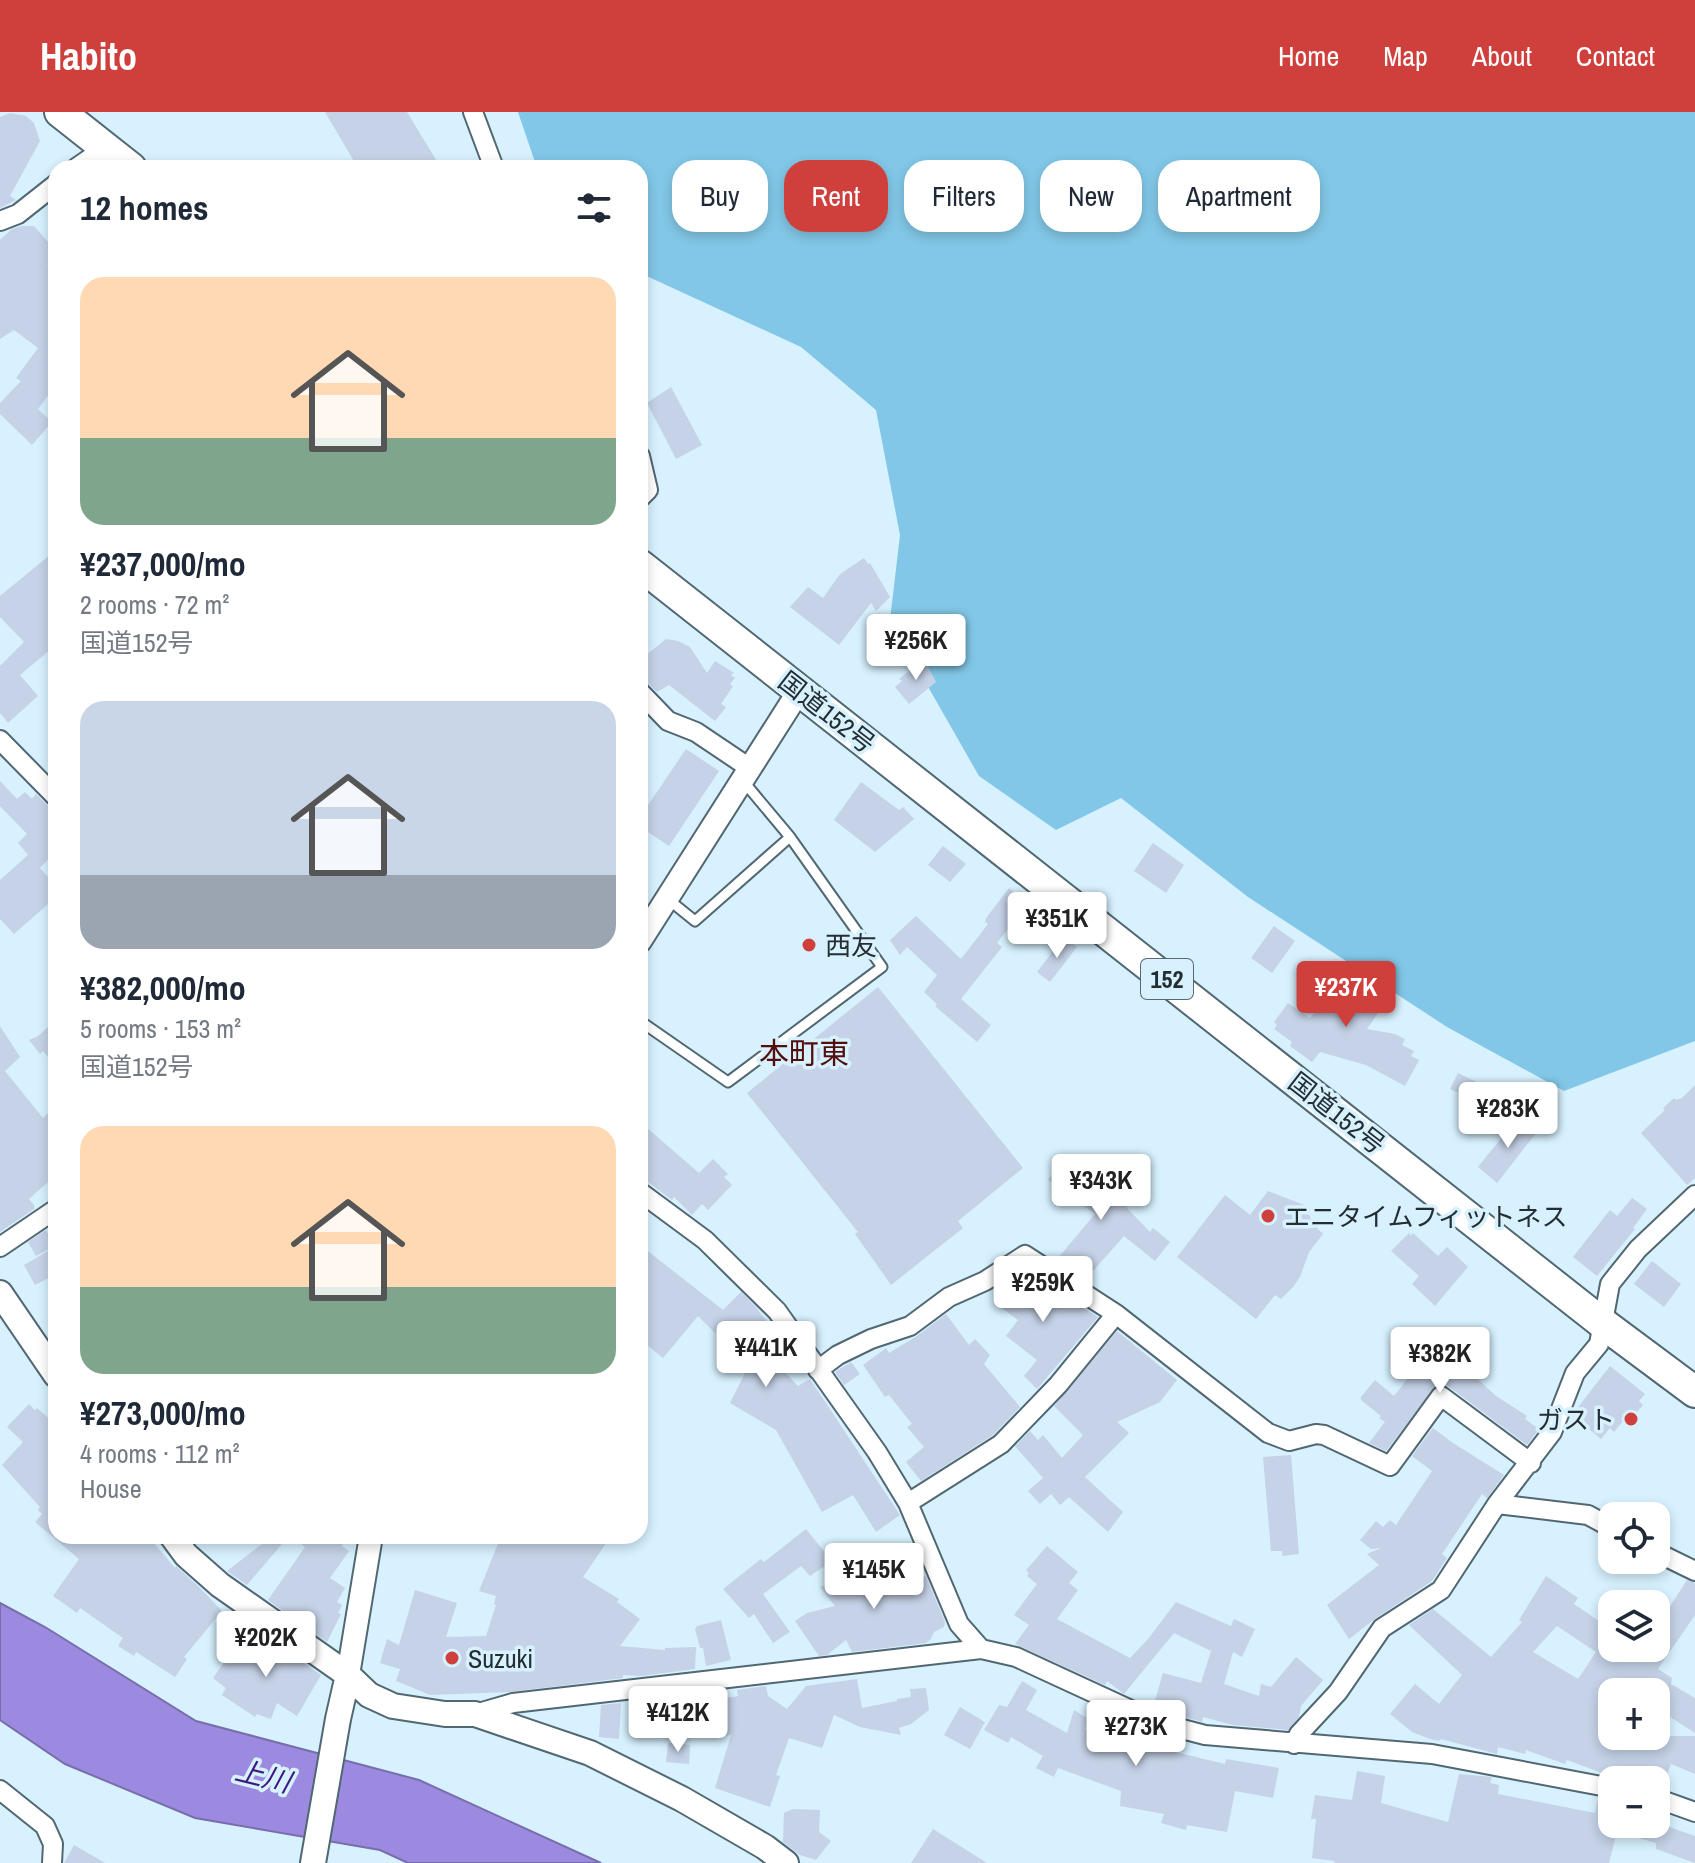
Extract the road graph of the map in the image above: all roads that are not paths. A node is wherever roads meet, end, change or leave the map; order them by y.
1 (60, 112) edge
2 (473, 112) edge
3 (105, 148) junction
4 (88, 160) edge
5 (121, 160) edge
6 (491, 160) edge
7 (48, 190) edge
8 (0, 221) edge
9 (648, 571) edge
10 (799, 691) junction
11 (648, 700) edge
12 (0, 740) edge
13 (747, 775) junction
14 (48, 789) edge
15 (790, 837) junction
16 (669, 900) junction
17 (648, 930) edge
18 (648, 1027) edge
19 (1695, 1195) edge
20 (648, 1198) edge
21 (48, 1214) edge
22 (0, 1247) edge
23 (0, 1293) edge
24 (1116, 1314) junction
25 (1601, 1322) junction
26 (48, 1363) edge
27 (818, 1370) junction
28 (1695, 1392) edge
29 (1531, 1463) junction
30 (908, 1503) junction
31 (1497, 1504) junction
32 (1598, 1520) edge
33 (178, 1544) edge
34 (370, 1544) edge
35 (1670, 1559) edge
36 (1695, 1571) edge
37 (981, 1649) junction
38 (348, 1675) junction
39 (475, 1714) junction
40 (1294, 1744) junction
41 (1598, 1785) edge
42 (0, 1790) edge
43 (1670, 1803) edge
44 (1695, 1812) edge
45 (52, 1863) edge
46 (313, 1863) edge
47 (786, 1863) edge

1 - 3 highway
2 - 6 street
3 - 4 street
3 - 5 highway
7 - 8 street
9 - 10 highway, 国道152号 / 152
10 - 13 street
10 - 25 highway, 国道152号 / 152
11 - 13 street
12 - 14 street
13 - 15 lane
13 - 16 street
15 - 16 lane
15 - 18 lane
16 - 17 street
19 - 25 street
20 - 27 street
21 - 22 street
23 - 26 main road
24 - 27 street
24 - 29 street
24 - 30 street
25 - 28 highway, 国道152号 / 152
25 - 29 street
27 - 30 street
29 - 31 street
30 - 37 street
31 - 32 street
31 - 40 street
33 - 38 main road
34 - 38 street
35 - 36 street
37 - 39 street
37 - 40 street
38 - 39 main road
38 - 46 main road
39 - 47 main road
40 - 41 street
42 - 45 street
43 - 44 street

